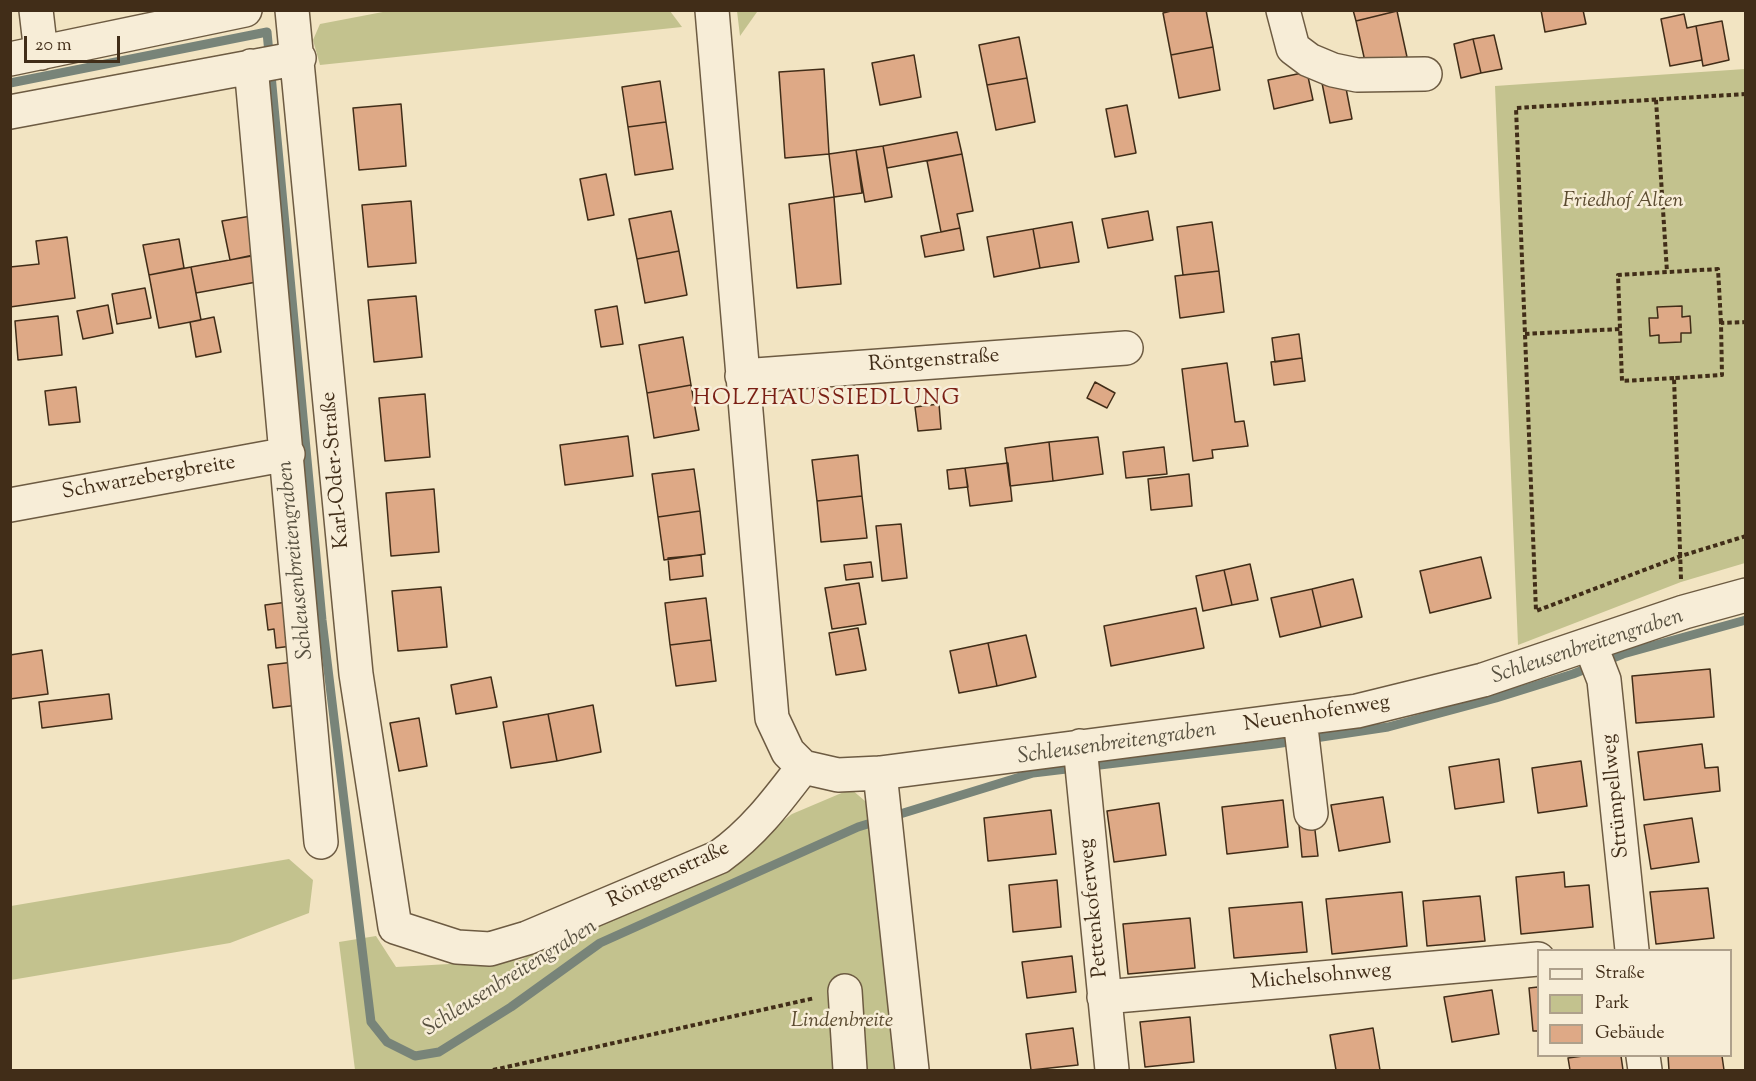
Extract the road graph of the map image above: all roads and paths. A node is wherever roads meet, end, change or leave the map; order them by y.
1 (36, 10) edge
2 (244, 10) edge
3 (292, 10) edge
4 (712, 10) edge
5 (1283, 10) edge
6 (26, 56) edge
7 (299, 58) junction
8 (252, 66) junction
9 (1425, 74) dead end
10 (1746, 94) edge
11 (1656, 100) junction
12 (10, 112) edge
13 (1667, 272) junction
14 (1746, 322) edge
15 (1720, 323) junction
16 (1620, 329) junction
17 (1525, 334) junction
18 (1126, 348) dead end
19 (742, 376) junction
20 (1674, 378) junction
21 (288, 454) junction
22 (10, 505) edge
23 (1746, 536) edge
24 (1681, 556) junction
25 (1746, 595) edge
26 (1684, 612) junction
27 (1590, 644) junction
28 (1302, 735) junction
29 (1081, 758) junction
30 (803, 767) junction
31 (882, 785) junction
32 (1311, 813) dead end
33 (321, 842) dead end
34 (395, 927) joint
35 (1632, 949) edge
36 (1537, 959) edge
37 (845, 992) joint
38 (1104, 997) junction
39 (493, 1071) edge
40 (850, 1071) edge
41 (912, 1071) edge
42 (1112, 1071) edge

1 - 6 street
2 - 6 street
3 - 7 street, Karl-Oder-Straße
4 - 19 street
5 - 9 street
7 - 8 street
7 - 34 street, Karl-Oder-Straße
8 - 12 street
8 - 21 street
10 - 11 path
11 - 13 path
11 - 17 path
13 - 15 path
13 - 16 path
14 - 15 path
15 - 20 path
16 - 17 path
16 - 20 path
17 - 24 path
18 - 19 street, Röntgenstraße
19 - 30 street
20 - 24 path
21 - 22 street, Schwarzebergbreite
21 - 33 street
23 - 24 path
24 - 26 path
25 - 26 street, Neuenhofenweg
26 - 27 street, Neuenhofenweg
27 - 28 street, Neuenhofenweg
27 - 35 street, Strümpellweg
28 - 29 street, Neuenhofenweg
28 - 32 street
29 - 31 street, Neuenhofenweg
29 - 38 street, Pettenkoferweg
30 - 31 street, Neuenhofenweg
30 - 34 street, Röntgenstraße
31 - 41 street
36 - 38 street, Michelsohnweg
37 - 39 path
37 - 40 street
38 - 42 street, Pettenkoferweg

